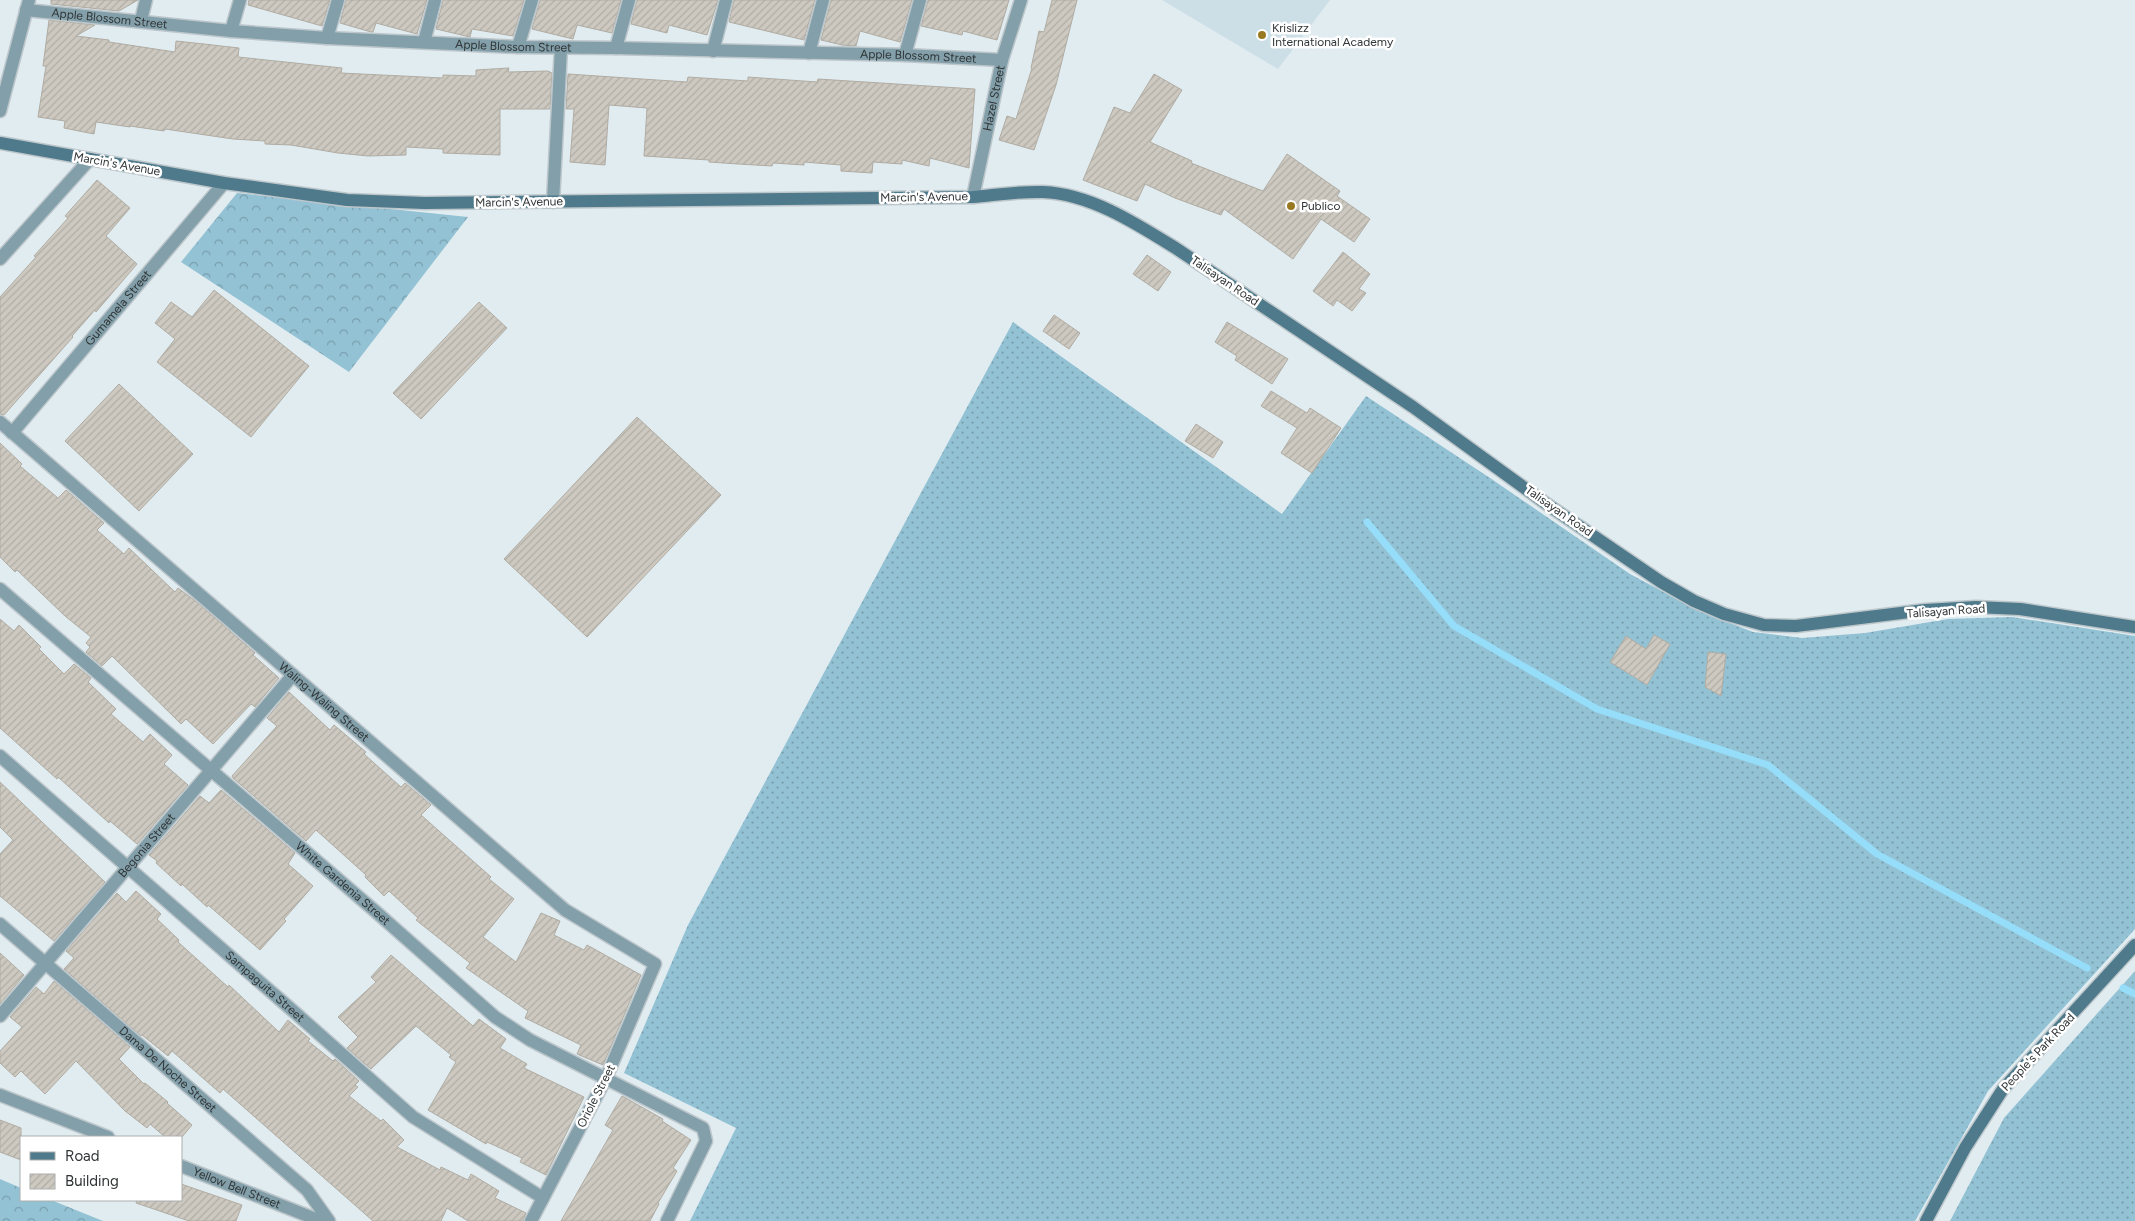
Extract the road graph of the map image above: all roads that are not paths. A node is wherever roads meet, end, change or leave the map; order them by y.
1 (146, 0) edge
2 (240, 0) edge
3 (338, 0) edge
4 (435, 0) edge
5 (532, 0) edge
6 (629, 0) edge
7 (726, 0) edge
8 (823, 0) edge
9 (920, 0) edge
10 (1021, 0) edge
11 (28, 5) edge
12 (141, 20) junction
13 (231, 31) junction
14 (327, 38) junction
15 (424, 42) junction
16 (518, 47) junction
17 (561, 48) junction
18 (616, 48) junction
19 (712, 51) junction
20 (809, 53) junction
21 (905, 55) junction
22 (1002, 60) junction
23 (0, 111) edge
24 (0, 143) edge
25 (90, 159) junction
26 (224, 183) junction
27 (1043, 192) joint
28 (973, 197) junction
29 (553, 202) junction
30 (0, 260) edge
31 (0, 422) edge
32 (12, 433) junction
33 (0, 589) edge
34 (2135, 627) edge
35 (292, 675) junction
36 (0, 756) edge
37 (211, 770) junction
38 (128, 866) junction
39 (0, 924) edge
40 (2135, 946) edge
41 (45, 964) junction
42 (654, 968) joint
43 (0, 1016) edge
44 (606, 1078) junction
45 (0, 1095) edge
46 (105, 1136) edge
47 (182, 1166) edge
48 (543, 1198) junction
49 (321, 1221) edge
50 (329, 1221) edge
51 (531, 1221) edge
52 (667, 1221) edge
53 (1926, 1221) edge

1 - 12 street
2 - 13 street
3 - 14 street
4 - 15 street
5 - 16 street
6 - 18 street
7 - 19 street
8 - 20 street
9 - 21 street
10 - 22 street, Hazel Street
11 - 12 street, Apple Blossom Street
11 - 23 street
12 - 13 street, Apple Blossom Street
13 - 14 street, Apple Blossom Street
14 - 15 street, Apple Blossom Street
15 - 16 street, Apple Blossom Street
16 - 17 street, Apple Blossom Street
17 - 18 street, Apple Blossom Street
17 - 29 street
18 - 19 street, Apple Blossom Street
19 - 20 street, Apple Blossom Street
20 - 21 street, Apple Blossom Street
21 - 22 street, Apple Blossom Street
22 - 28 street, Hazel Street
24 - 25 main road, Marcin's Avenue
25 - 26 main road, Marcin's Avenue
25 - 30 street
26 - 29 main road, Marcin's Avenue
26 - 32 street, Gumamela Street
27 - 28 main road, Marcin's Avenue
27 - 34 main road, Talisayan Road
28 - 29 main road, Marcin's Avenue
31 - 32 street, Waling-Waling Street
32 - 35 street, Waling-Waling Street
33 - 37 street, White Gardenia Street
35 - 37 street, Begonia Street
35 - 42 street, Waling-Waling Street
36 - 38 street, Sampaguita Street
37 - 38 street, Begonia Street
37 - 44 street, White Gardenia Street
38 - 41 street, Begonia Street
38 - 48 street, Sampaguita Street
39 - 41 street, Dama De Noche Street
40 - 53 main road, People's Park Road
41 - 43 street, Begonia Street
41 - 50 street, Dama De Noche Street
42 - 44 street, Oriole Street
44 - 48 street, Oriole Street
44 - 52 street, White Gardenia Street
45 - 46 street
47 - 49 street, Yellow Bell Street
48 - 51 street, Oriole Street

